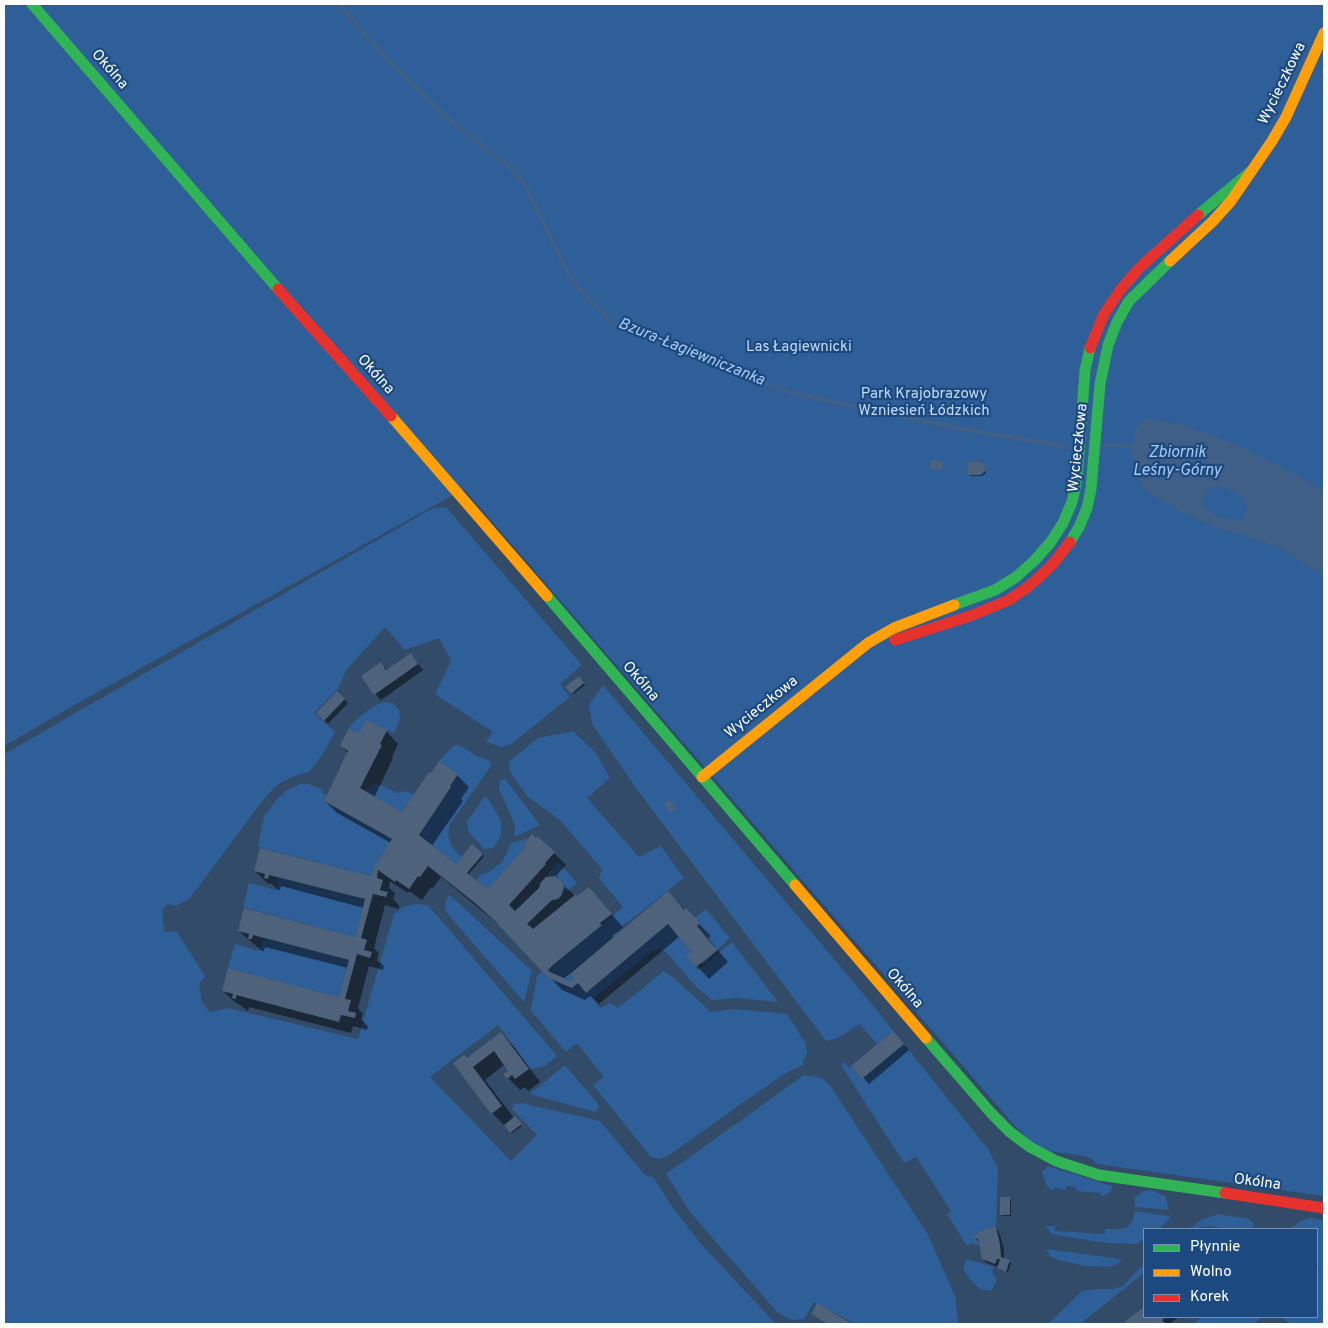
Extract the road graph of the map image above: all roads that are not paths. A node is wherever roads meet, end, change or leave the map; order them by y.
1 (32, 4) edge
2 (1324, 33) edge
3 (1250, 172) junction
4 (842, 665) junction
5 (702, 776) junction
6 (1324, 1208) edge

1 - 5 street, Okólna
2 - 3 street, Wycieczkowa
3 - 4 street, Wycieczkowa
3 - 4 street, Wycieczkowa
4 - 5 street, Wycieczkowa
5 - 6 street, Okólna

